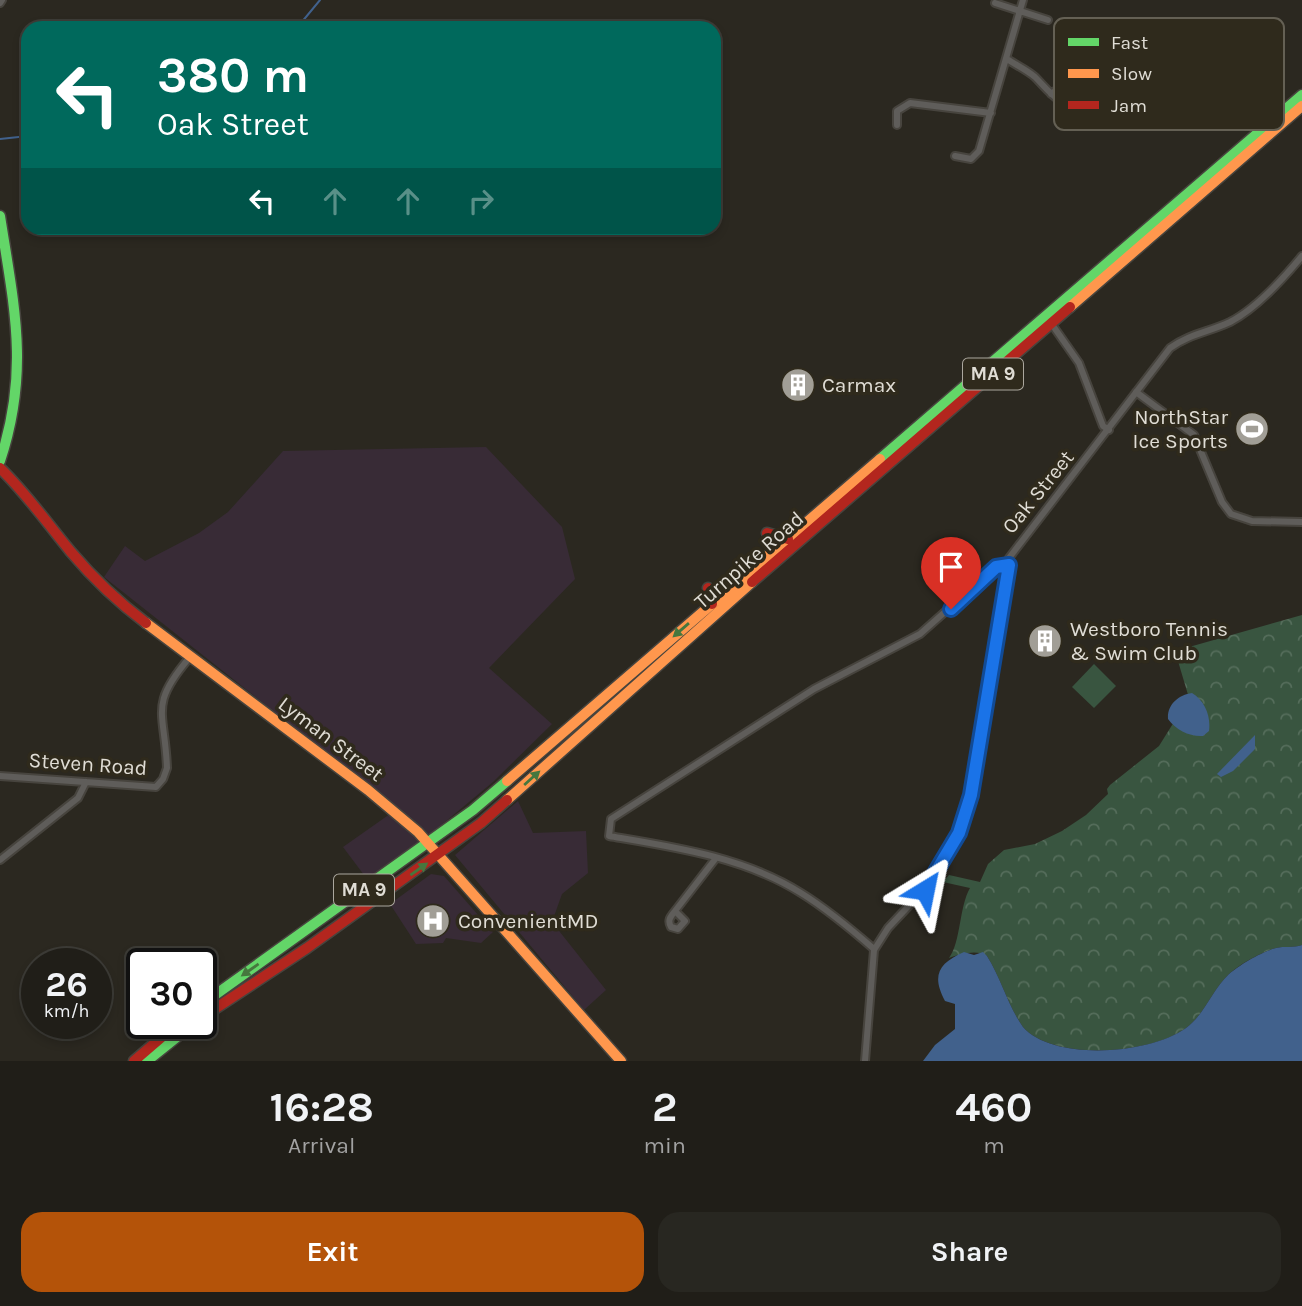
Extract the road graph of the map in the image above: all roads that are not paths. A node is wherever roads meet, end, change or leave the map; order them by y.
1 (1023, 0) edge
2 (995, 2) dead end
3 (1020, 10) junction
4 (1048, 20) dead end
5 (1007, 60) junction
6 (1054, 92) edge
7 (1051, 94) junction
8 (1054, 95) edge
9 (1302, 95) edge
10 (1302, 106) edge
11 (1284, 111) edge
12 (991, 113) junction
13 (1284, 122) edge
14 (897, 125) dead end
15 (1261, 130) edge
16 (1274, 130) edge
17 (955, 156) dead end
18 (0, 216) edge
19 (1302, 256) edge
20 (1051, 323) junction
21 (1136, 392) junction
22 (1109, 430) junction
23 (0, 461) edge
24 (0, 468) edge
25 (1302, 522) edge
26 (767, 533) dead end
27 (788, 539) junction
28 (1009, 565) junction
29 (708, 588) dead end
30 (712, 604) junction
31 (190, 657) junction
32 (0, 776) edge
33 (86, 782) junction
34 (430, 843) junction
35 (440, 854) junction
36 (716, 858) junction
37 (0, 860) edge
38 (675, 911) dead end
39 (874, 949) junction
40 (217, 994) edge
41 (217, 1007) edge
42 (160, 1039) edge
43 (174, 1039) edge
44 (134, 1061) edge
45 (147, 1061) edge
46 (621, 1061) edge
47 (864, 1061) edge

1 - 3 street
2 - 3 street
3 - 4 street
3 - 5 street
5 - 7 street
5 - 12 street
6 - 7 street
7 - 8 street
9 - 11 main road, Turnpike Road / MA 9
10 - 13 main road, Turnpike Road / MA 9
12 - 14 street
12 - 17 street
15 - 27 main road, Turnpike Road / MA 9
16 - 20 main road, Turnpike Road / MA 9
18 - 23 main road
19 - 21 street, Oak Street
20 - 22 street
35 -> 20 main road, Turnpike Road / MA 9
21 - 22 street, Oak Street
21 - 25 street
22 - 28 street, Oak Street
24 - 31 main road, Lyman Street
26 - 27 main road
27 - 30 main road, Turnpike Road / MA 9
28 - 36 street, Oak Street
28 - 39 street
29 - 30 main road
30 -> 34 main road, Turnpike Road / MA 9
31 - 33 street, Steven Road
31 - 34 main road, Lyman Street
32 - 33 street, Steven Road
33 - 37 street
34 - 35 main road, Lyman Street
34 -> 40 main road, Turnpike Road / MA 9
41 -> 35 main road, Turnpike Road / MA 9
35 - 46 main road, Lyman Street
36 - 38 street
36 - 39 street
39 - 47 street
42 - 44 main road
43 - 45 main road

